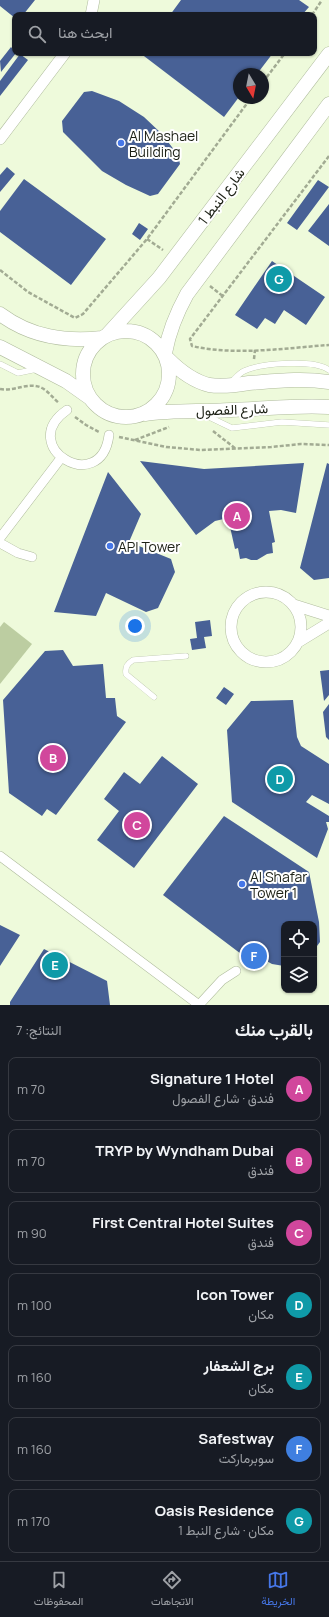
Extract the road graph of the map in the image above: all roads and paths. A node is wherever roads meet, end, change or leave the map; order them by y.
1 (94, 0) edge
2 (322, 0) edge
3 (92, 12) edge
4 (314, 12) edge
5 (329, 54) edge
6 (63, 56) edge
7 (283, 56) edge
8 (269, 74) edge
9 (247, 104) edge
10 (329, 104) edge
11 (0, 139) edge
12 (329, 156) edge
13 (147, 239) junction
14 (174, 258) junction
15 (0, 270) edge
16 (0, 314) edge
17 (106, 336) junction
18 (329, 345) edge
19 (0, 347) edge
20 (166, 356) junction
21 (0, 364) edge
22 (38, 368) junction
23 (329, 370) edge
24 (329, 382) edge
25 (228, 385) junction
26 (0, 389) edge
27 (90, 398) junction
28 (329, 407) edge
29 (67, 410) junction
30 (198, 410) junction
31 (135, 416) junction
32 (329, 425) edge
33 (174, 426) dead end
34 (208, 428) dead end
35 (109, 435) junction
36 (134, 440) junction
37 (329, 446) edge
38 (236, 449) junction
39 (61, 458) junction
40 (0, 538) edge
41 (0, 543) edge
42 (32, 558) dead end
43 (294, 606) junction
44 (329, 616) edge
45 (329, 623) edge
46 (298, 642) junction
47 (186, 656) dead end
48 (154, 697) dead end
49 (0, 856) edge
50 (236, 971) dead end

1 - 3 street
2 - 4 path
5 - 14 street, شارع النبط 1
6 - 11 street
7 - 8 path
9 - 13 path
10 - 20 street
12 - 18 path
13 - 14 path
13 - 15 path
14 - 17 street, شارع النبط 1
16 - 17 street
17 - 20 street
17 - 27 street
19 - 22 street
20 - 25 street, شارع الفصول
20 - 31 street
21 - 22 lane
22 - 27 street
23 - 25 lane
24 - 25 street, شارع الفصول
26 - 29 path
27 - 31 street
28 - 30 street, شارع الفصول
29 - 35 path
29 - 39 street
30 - 31 street, شارع الفصول
30 - 32 lane
33 - 36 path
34 - 38 path
35 - 36 path
35 - 39 street
36 - 38 path
37 - 38 path
39 - 40 street
41 - 42 street
43 - 44 street
43 - 46 street
43 - 46 street
45 - 46 street
47 - 48 lane
49 - 50 street

